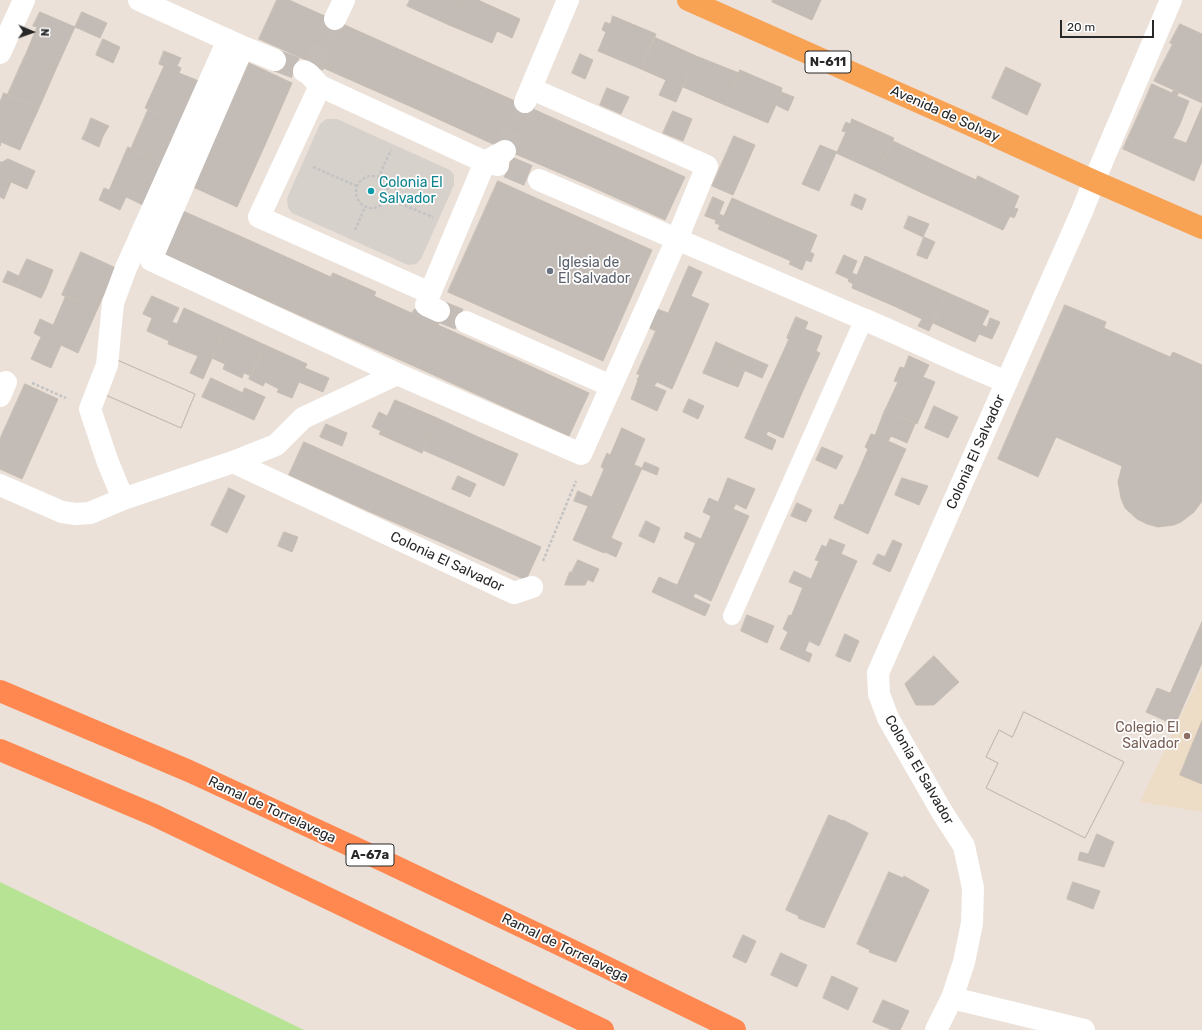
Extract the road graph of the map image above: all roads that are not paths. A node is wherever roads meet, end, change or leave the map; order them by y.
1 (24, 0) edge
2 (139, 0) edge
3 (568, 0) edge
4 (688, 0) edge
5 (1171, 0) edge
6 (236, 43) junction
7 (0, 54) edge
8 (275, 60) tunnel mouth
9 (506, 159) tunnel mouth
10 (485, 162) junction
11 (539, 180) tunnel mouth
12 (1094, 182) junction
13 (1202, 228) edge
14 (677, 239) junction
15 (864, 319) junction
16 (466, 322) tunnel mouth
17 (399, 369) junction
18 (1007, 382) junction
19 (611, 386) junction
20 (233, 462) junction
21 (0, 485) edge
22 (123, 498) junction
23 (532, 587) road end
24 (732, 616) dead end
25 (0, 691) edge
26 (0, 750) edge
27 (952, 998) junction
28 (602, 1030) edge
29 (735, 1030) edge
30 (936, 1030) edge
31 (1084, 1030) edge

1 - 7 street
2 - 6 street
3 - 14 street
4 - 12 highway, Avenida de Solvay / N-611
5 - 12 street, Colonia El Salvador
6 - 8 street
6 - 17 street
6 - 22 street
9 - 10 street
10 - 10 street
11 - 14 street, Colonia El Salvador
12 - 13 highway, Avenida de Solvay / N-611
12 - 18 street, Colonia El Salvador
14 - 15 street, Colonia El Salvador
14 - 19 street
15 - 18 street, Colonia El Salvador
15 - 24 lane
16 - 19 street
17 - 19 street
17 - 20 street
18 - 27 street, Colonia El Salvador
20 - 22 street
20 - 23 street, Colonia El Salvador
21 - 22 street
25 - 29 highway, Ramal de Torrelavega / A-67a
26 - 28 highway
27 - 30 street, Colonia El Salvador
27 - 31 street

